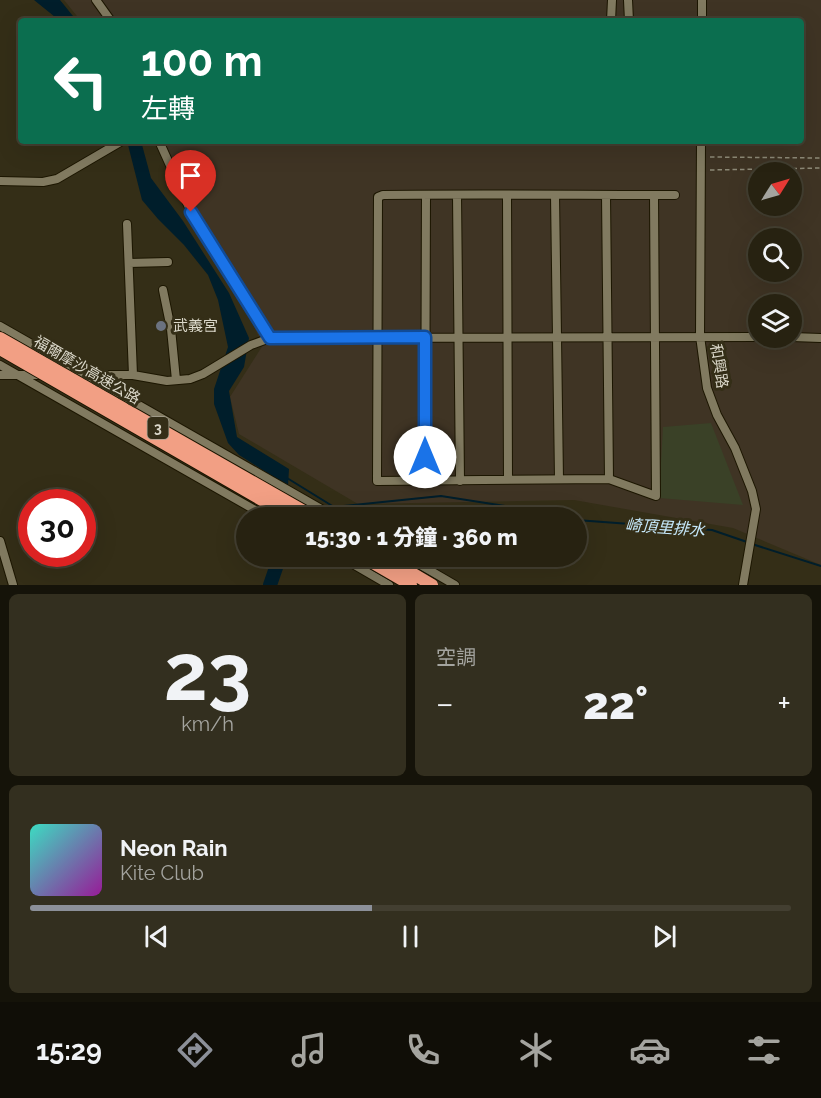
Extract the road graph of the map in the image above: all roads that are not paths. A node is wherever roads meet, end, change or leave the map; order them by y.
1 (96, 0) edge
2 (612, 0) edge
3 (628, 0) edge
4 (702, 0) edge
5 (109, 18) edge
6 (611, 18) edge
7 (629, 18) edge
8 (702, 18) edge
9 (116, 144) edge
10 (160, 144) edge
11 (701, 144) edge
12 (0, 180) edge
13 (426, 195) junction
14 (457, 195) junction
15 (507, 195) junction
16 (555, 195) junction
17 (606, 195) junction
18 (654, 195) junction
19 (675, 195) dead end
20 (127, 224) dead end
21 (168, 262) dead end
22 (129, 263) junction
23 (163, 290) dead end
24 (0, 326) edge
25 (700, 336) junction
26 (375, 337) junction
27 (425, 337) junction
28 (457, 337) junction
29 (508, 337) junction
30 (555, 337) junction
31 (606, 337) junction
32 (655, 337) junction
33 (748, 337) edge
34 (0, 338) edge
35 (270, 338) junction
36 (802, 338) edge
37 (821, 338) edge
38 (0, 349) edge
39 (0, 365) edge
40 (15, 374) junction
41 (0, 375) edge
42 (87, 375) junction
43 (133, 375) junction
44 (176, 380) junction
45 (112, 390) junction
46 (97, 420) junction
47 (259, 473) junction
48 (508, 478) junction
49 (559, 479) junction
50 (609, 479) junction
51 (425, 481) junction
52 (460, 481) junction
53 (245, 504) junction
54 (250, 507) edge
55 (274, 507) edge
56 (297, 507) edge
57 (318, 507) edge
58 (0, 541) edge
59 (358, 567) edge
60 (381, 567) edge
61 (395, 567) edge
62 (402, 567) edge
63 (424, 567) edge
64 (388, 584) edge
65 (13, 585) edge
66 (411, 585) edge
67 (432, 585) edge
68 (455, 585) edge
69 (743, 585) edge

1 - 5 street
2 - 6 street
3 - 7 street
4 - 8 street
9 - 12 street
10 - 35 street
11 - 25 street, 和興路
13 - 14 street
13 - 26 street
13 - 27 street
14 - 15 street
14 - 28 street
15 - 16 street
15 - 29 street
16 - 17 street
16 - 30 street
17 - 18 street
17 - 31 street
18 - 19 street
18 - 32 street
20 - 22 street
21 - 22 street
22 - 43 street
23 - 44 street
24 - 42 street
25 - 32 street
25 - 33 street
25 - 69 street, 和興路
26 - 27 street
26 - 35 street
26 - 51 street
27 - 28 street
27 - 51 street
28 - 29 street
28 - 52 street
29 - 30 street
29 - 48 street
30 - 31 street
30 - 49 street
31 - 32 street
31 - 50 street
32 - 50 street
34 - 56 highway, 福爾摩沙高速公路 / 3, bridge
35 - 44 street
36 - 37 street
38 - 55 highway, 福爾摩沙高速公路 / 3, bridge
39 - 40 street
40 - 41 street
40 - 42 street
40 - 46 street
42 - 43 street
42 - 45 street
43 - 44 street
45 - 46 street
45 - 47 street
46 - 53 street
47 - 53 street
47 - 57 street
48 - 49 street
48 - 52 street
49 - 50 street
51 - 52 street
53 - 54 street
58 - 65 street
59 - 64 street
60 - 66 highway, bridge
61 - 64 street
62 - 67 highway, bridge
63 - 68 street

